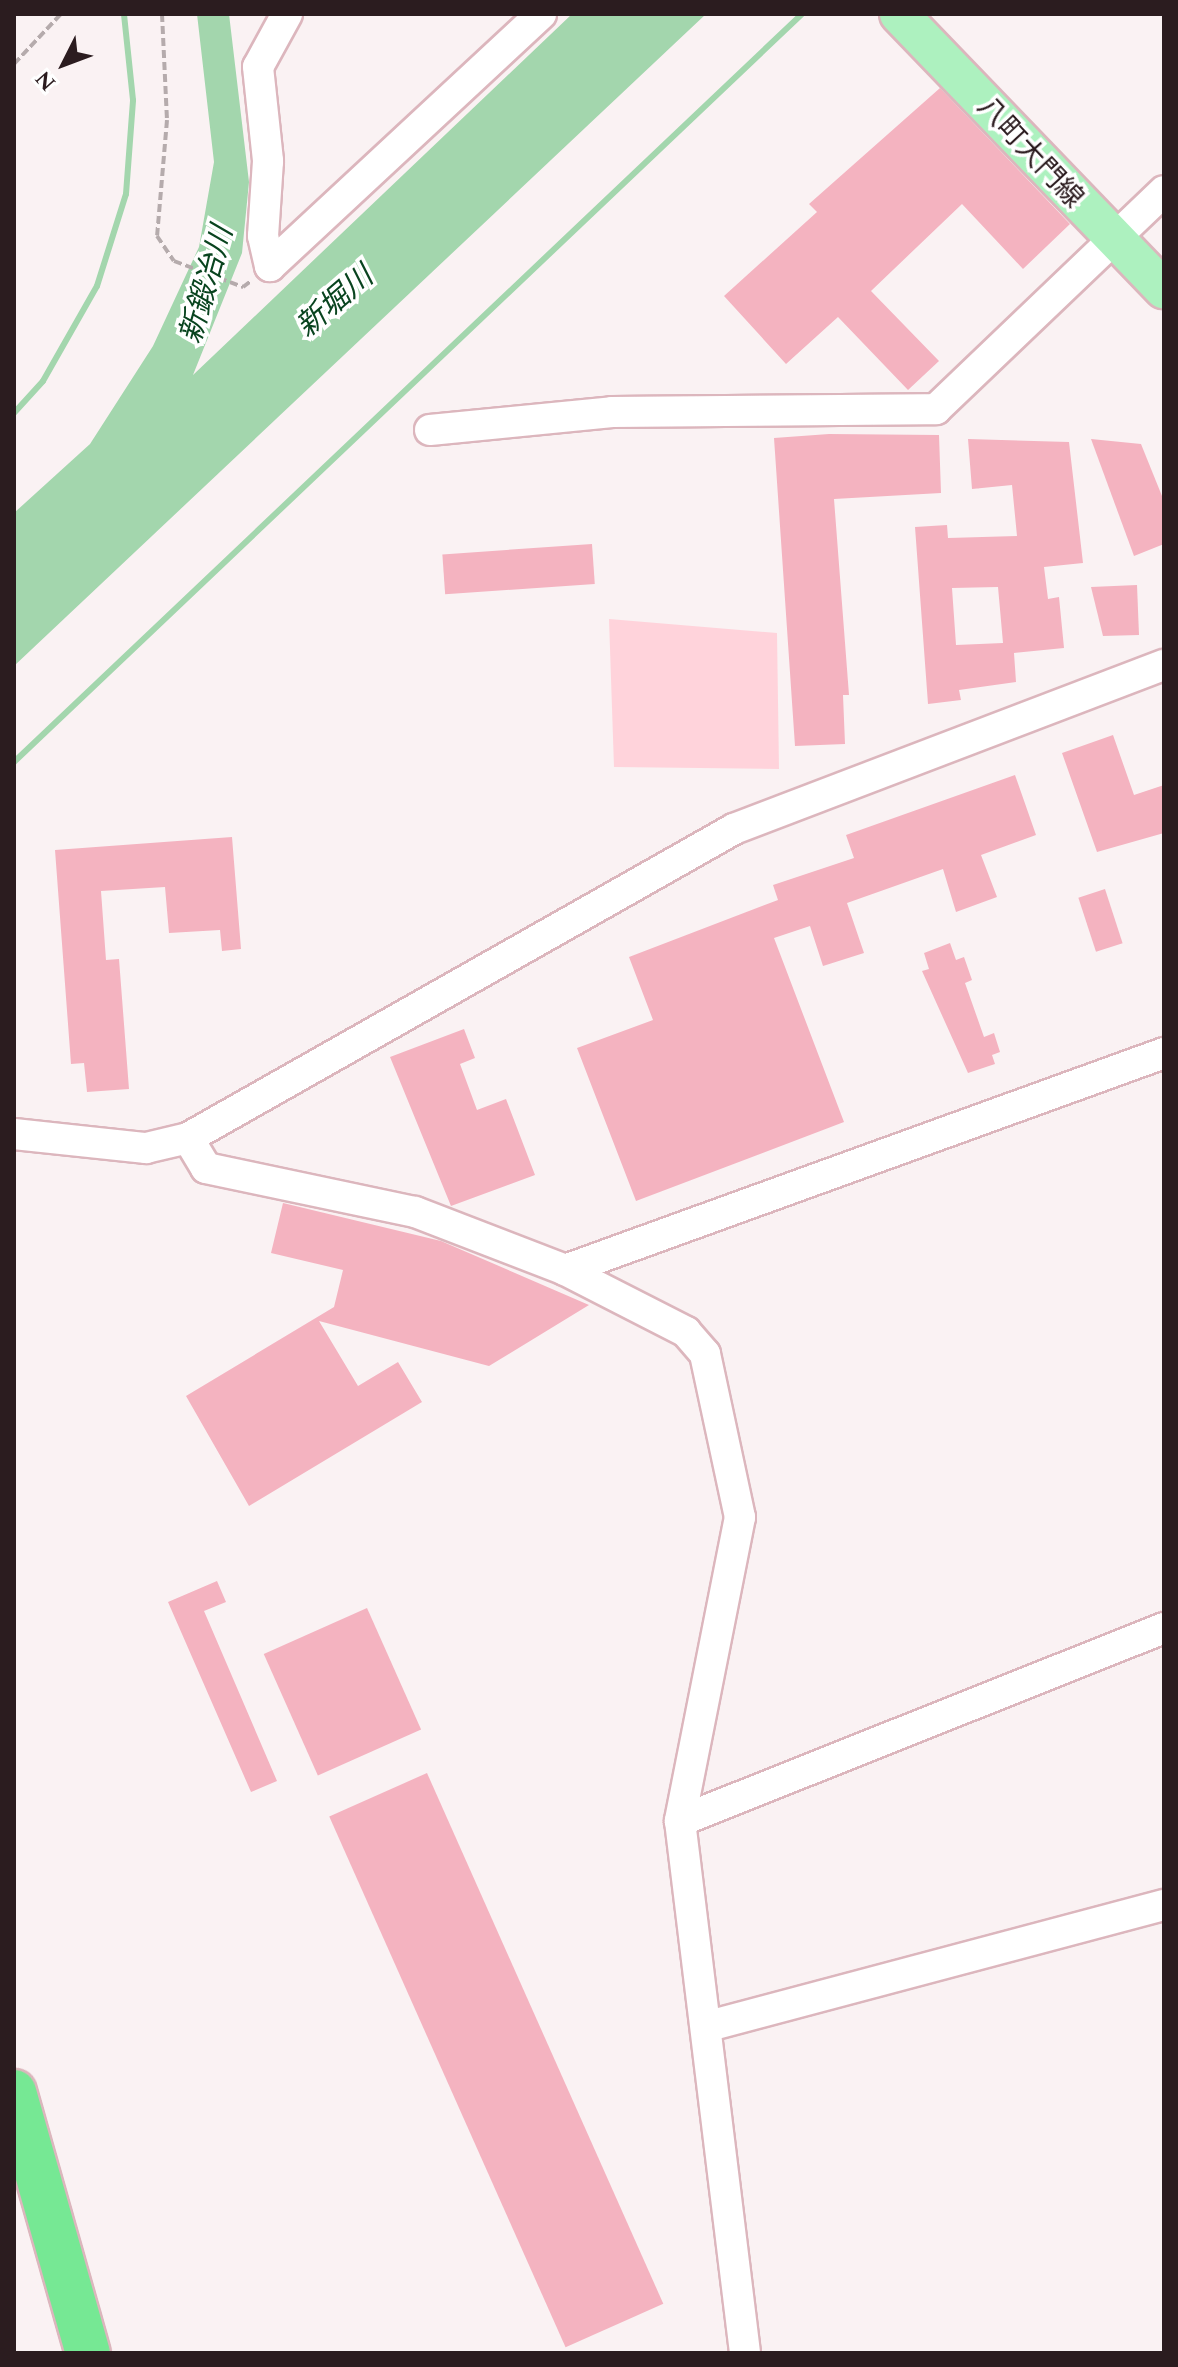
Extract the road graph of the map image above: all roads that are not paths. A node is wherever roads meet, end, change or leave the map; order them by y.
1 (287, 14) edge
2 (541, 14) edge
3 (899, 14) edge
4 (1164, 191) edge
5 (1113, 240) junction
6 (1164, 289) edge
7 (430, 430) dead end
8 (1164, 665) edge
9 (1164, 1053) edge
10 (14, 1134) edge
11 (188, 1138) junction
12 (565, 1270) junction
13 (1164, 1628) edge
14 (680, 1821) junction
15 (1164, 1905) edge
16 (709, 2026) junction
17 (14, 2092) edge
18 (14, 2181) edge
19 (62, 2353) edge
20 (88, 2353) edge
21 (745, 2353) edge

1 - 2 street
3 - 5 main road, 八町大門線
4 - 5 street
5 - 6 main road, 八町大門線
5 - 7 street
8 - 11 street
9 - 12 street
10 - 11 street
11 - 12 street
12 - 14 street
13 - 14 street
14 - 16 street
15 - 16 street
16 - 21 street
17 - 20 highway
18 - 19 highway

